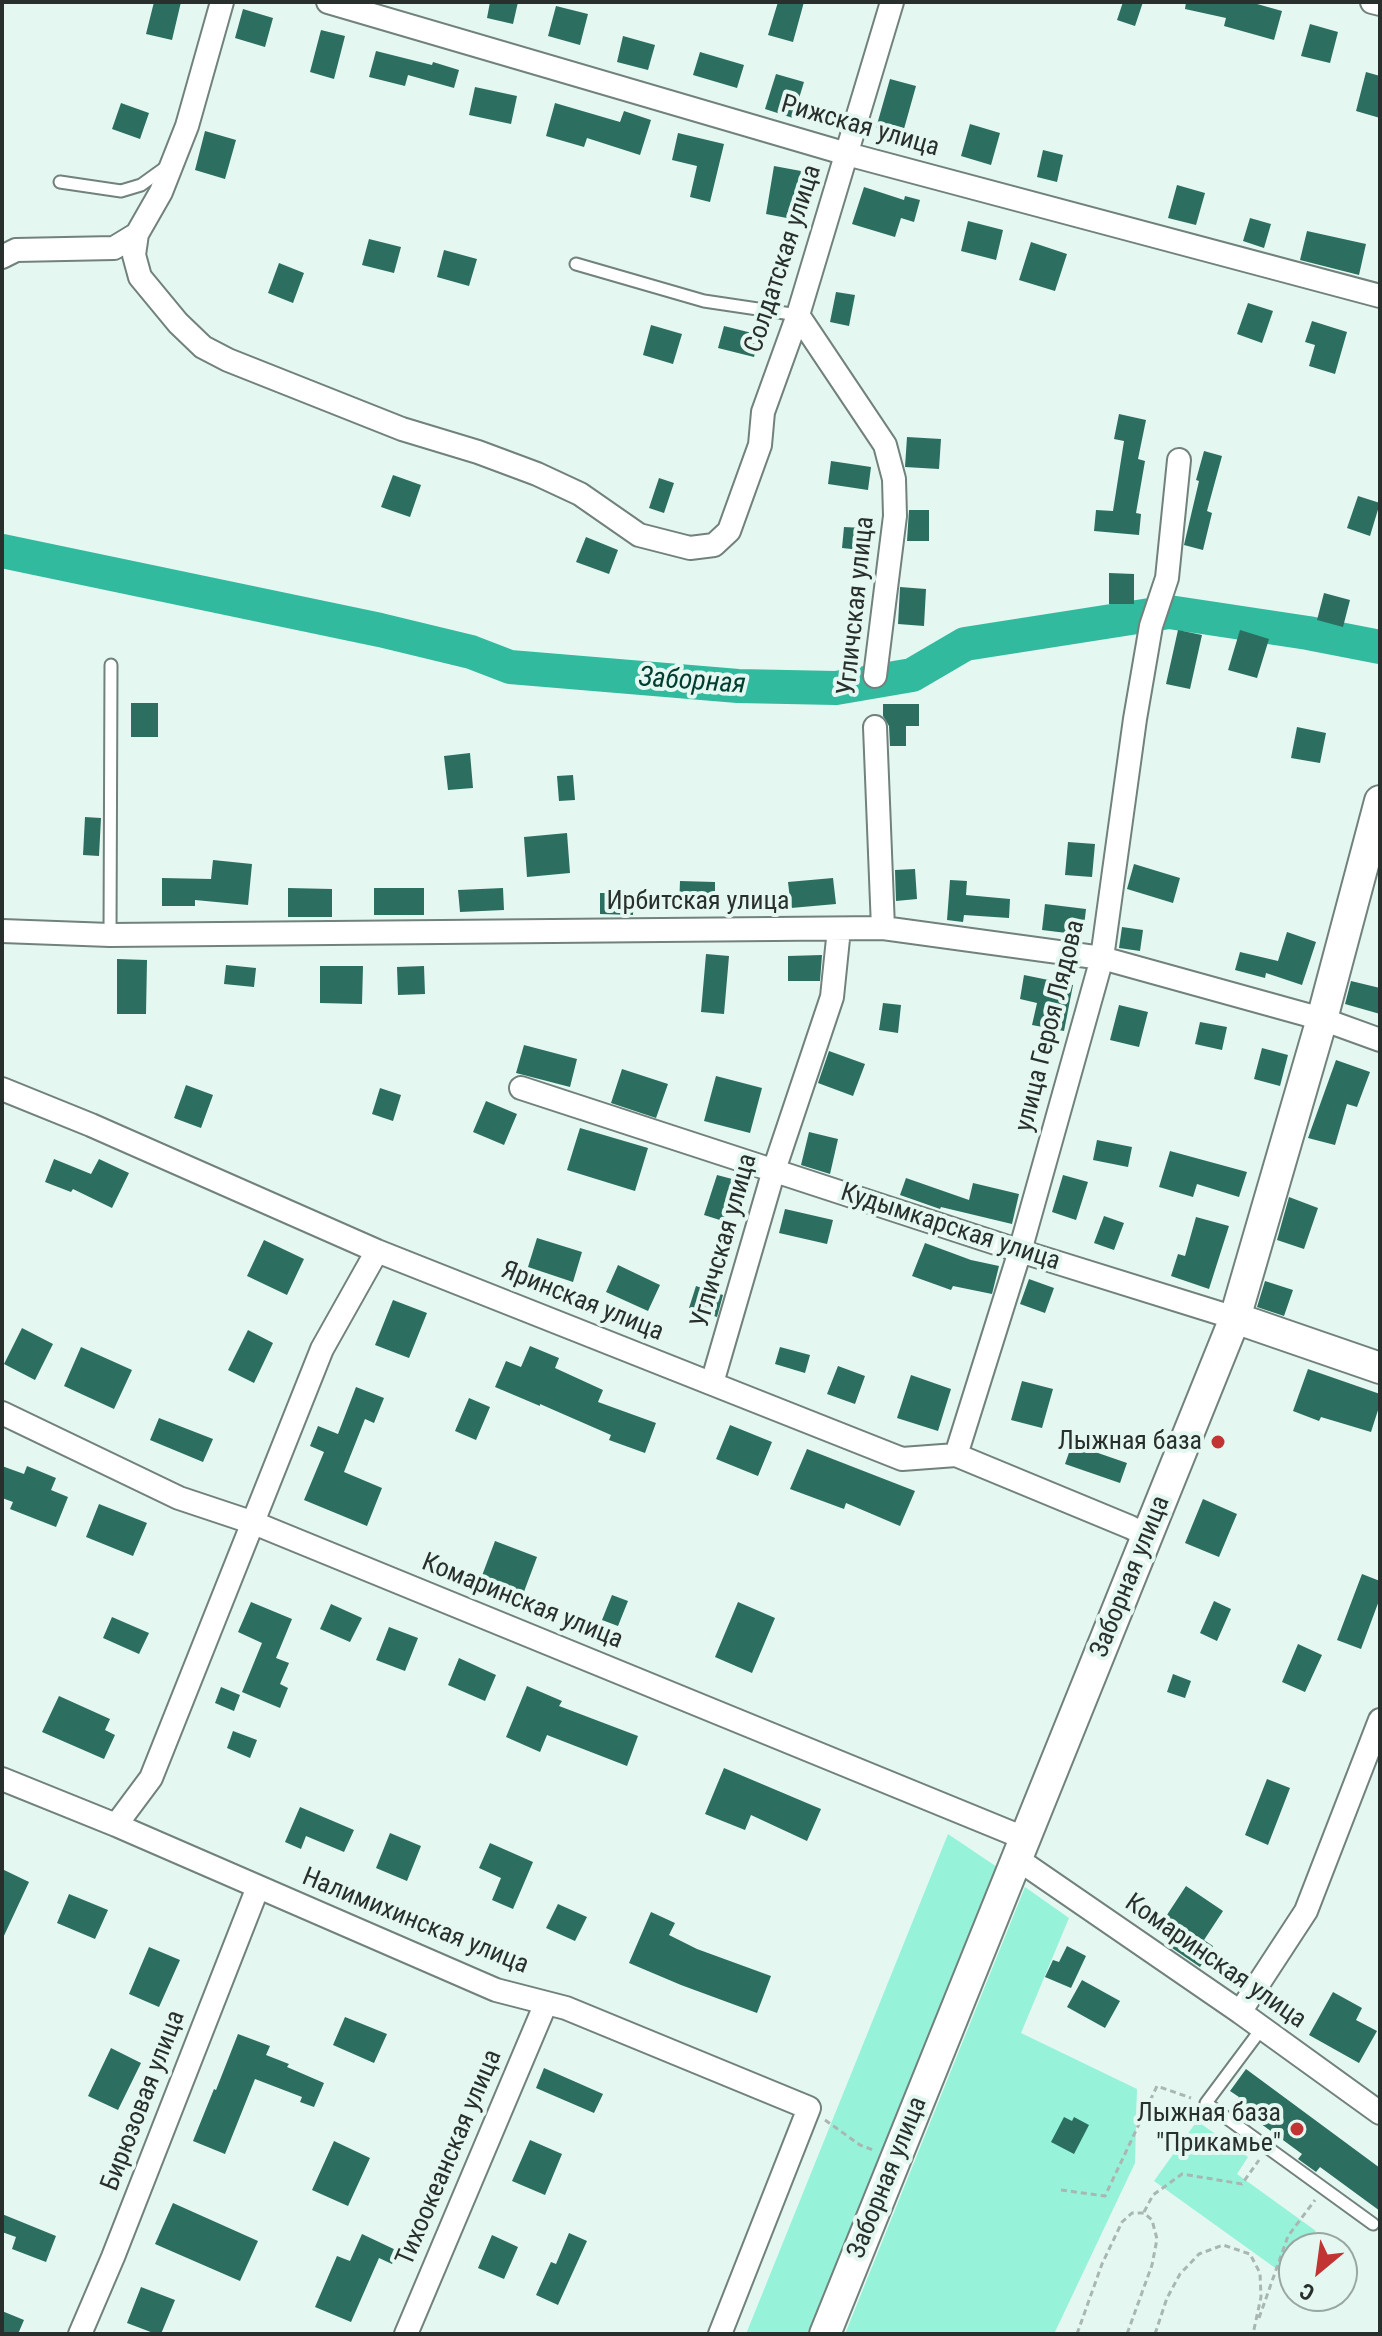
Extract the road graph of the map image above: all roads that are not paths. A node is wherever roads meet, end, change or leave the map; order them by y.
1 (222, 2) edge
2 (328, 2) edge
3 (892, 2) edge
4 (1372, 2) edge
5 (1380, 4) edge
6 (847, 154) junction
7 (173, 162) junction
8 (60, 182) dead end
9 (137, 234) junction
10 (2, 257) edge
11 (576, 264) dead end
12 (1380, 296) edge
13 (798, 315) junction
14 (1179, 460) dead end
15 (111, 665) dead end
16 (875, 676) dead end
17 (875, 727) dead end
18 (1380, 801) edge
19 (883, 928) junction
20 (839, 929) junction
21 (2, 931) edge
22 (110, 935) junction
23 (1102, 958) junction
24 (1322, 1019) junction
25 (1380, 1040) edge
26 (521, 1088) dead end
27 (2, 1089) edge
28 (774, 1170) junction
29 (377, 1251) junction
30 (1020, 1251) junction
31 (1235, 1318) junction
32 (1380, 1368) edge
33 (712, 1383) junction
34 (2, 1413) edge
35 (956, 1455) junction
36 (254, 1523) junction
37 (1148, 1536) junction
38 (1380, 1720) edge
39 (2, 1779) edge
40 (116, 1825) junction
41 (1020, 1848) junction
42 (258, 1887) junction
43 (546, 2003) junction
44 (1240, 2012) junction
45 (1262, 2028) junction
46 (1380, 2113) edge
47 (1373, 2224) dead end
48 (80, 2334) edge
49 (406, 2334) edge
50 (720, 2334) edge
51 (825, 2334) edge

1 - 7 street
2 - 6 street, Рижская улица
3 - 6 street, Солдатская улица
4 - 5 street
6 - 12 street, Рижская улица
6 - 13 street, Солдатская улица
7 - 8 lane
7 - 9 street
9 - 10 street
9 - 13 street, Солдатская улица
11 - 13 lane
13 - 16 street, Угличская улица
14 - 23 street, улица Героя Лядова
15 - 22 lane
17 - 19 street, Угличская улица
18 - 24 street, Заборная улица
19 - 20 street, Ирбитская улица
19 - 23 street, Ирбитская улица
20 - 22 street, Ирбитская улица
20 - 28 street, Угличская улица
21 - 22 street, Ирбитская улица
23 - 24 street, Ирбитская улица
23 - 30 street, улица Героя Лядова
24 - 25 street, Ирбитская улица
24 - 31 street, Заборная улица
26 - 28 street, Кудымкарская улица
27 - 29 street, Яринская улица
28 - 30 street, Кудымкарская улица
28 - 33 street, Угличская улица
29 - 33 street, Яринская улица
29 - 36 street
30 - 31 street, Кудымкарская улица
30 - 35 street, улица Героя Лядова
31 - 32 street, Кудымкарская улица
31 - 37 street, Заборная улица
33 - 35 street, Яринская улица
34 - 36 street, Комаринская улица
35 - 37 street, Яринская улица
36 - 40 street
36 - 41 street, Комаринская улица
37 - 41 street, Заборная улица
38 - 44 street
39 - 40 street, Налимихинская улица
40 - 42 street, Налимихинская улица
41 - 44 street, Комаринская улица
41 - 51 street, Заборная улица
42 - 43 street, Налимихинская улица
42 - 48 street, Бирюзовая улица
43 - 49 street, Тихоокеанская улица
43 - 50 street, Налимихинская улица
44 - 45 street, Комаринская улица
45 - 46 street, Комаринская улица
45 - 47 lane

